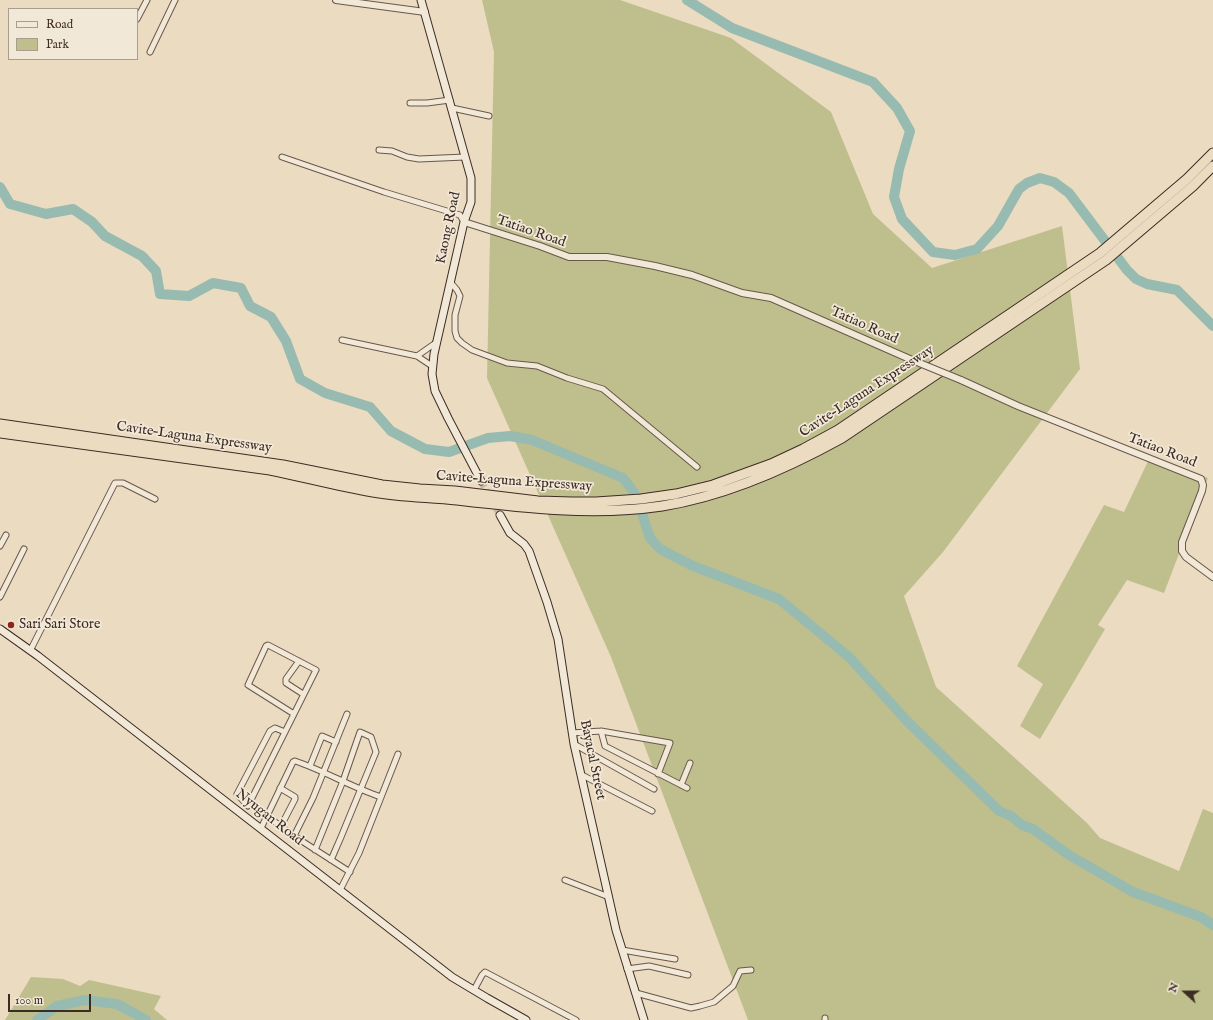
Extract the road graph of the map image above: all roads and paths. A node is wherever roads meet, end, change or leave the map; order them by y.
1 (147, 0) edge
2 (175, 0) edge
3 (336, 0) edge
4 (421, 0) edge
5 (425, 12) junction
6 (138, 17) edge
7 (150, 52) dead end
8 (450, 100) junction
9 (410, 103) dead end
10 (452, 108) junction
11 (489, 116) dead end
12 (379, 150) dead end
13 (1213, 153) edge
14 (282, 157) dead end
15 (465, 157) junction
16 (1213, 166) edge
17 (464, 222) junction
18 (1126, 238) junction
19 (451, 283) junction
20 (342, 340) dead end
21 (437, 342) junction
22 (417, 356) junction
23 (432, 366) junction
24 (0, 424) edge
25 (0, 433) edge
26 (697, 467) dead end
27 (481, 481) tunnel mouth
28 (678, 498) junction
29 (155, 499) dead end
30 (500, 515) tunnel mouth
31 (6, 535) dead end
32 (0, 546) edge
33 (24, 549) dead end
34 (1213, 577) edge
35 (0, 597) edge
36 (0, 629) edge
37 (30, 651) junction
38 (299, 661) junction
39 (303, 694) junction
40 (294, 714) junction
41 (347, 714) dead end
42 (601, 731) junction
43 (285, 732) junction
44 (572, 733) junction
45 (336, 742) junction
46 (574, 744) junction
47 (398, 754) dead end
48 (690, 763) dead end
49 (310, 766) junction
50 (324, 771) junction
51 (658, 774) junction
52 (582, 775) junction
53 (343, 781) junction
54 (681, 785) junction
55 (280, 788) junction
56 (687, 788) dead end
57 (654, 789) dead end
58 (361, 790) junction
59 (381, 797) junction
60 (248, 806) junction
61 (652, 811) dead end
62 (244, 815) junction
63 (267, 816) junction
64 (281, 826) junction
65 (261, 828) junction
66 (294, 836) junction
67 (316, 850) junction
68 (331, 860) junction
69 (350, 872) junction
70 (566, 880) dead end
71 (340, 890) junction
72 (609, 897) junction
73 (622, 950) junction
74 (675, 959) dead end
75 (627, 969) junction
76 (752, 970) dead end
77 (688, 975) dead end
78 (474, 990) junction
79 (636, 993) junction
80 (526, 1020) edge
81 (576, 1020) edge
82 (644, 1020) edge

1 - 6 street
2 - 7 street
3 - 5 street
4 - 5 main road, Kaong Road
5 - 8 main road, Kaong Road
8 - 9 street
8 - 10 main road, Kaong Road
10 - 11 street
10 - 15 main road, Kaong Road
12 - 15 street
13 - 18 highway, Cavite–Laguna Expressway
14 - 17 street
15 - 17 main road, Kaong Road
16 - 18 highway, Cavite–Laguna Expressway
17 - 19 main road, Kaong Road
17 - 34 street, Tatiao Road, bridge
18 - 28 highway, Cavite–Laguna Expressway
19 - 21 main road, Kaong Road
19 - 26 street
20 - 22 street
21 - 22 street
21 - 23 main road, Kaong Road
22 - 23 street
23 - 27 main road, Kaong Road
24 - 28 highway, Cavite–Laguna Expressway
25 - 28 highway, Cavite–Laguna Expressway
29 - 37 street
30 - 44 main road, Bayacal Street
31 - 32 street
33 - 35 street
36 - 37 main road, Nyugan Road
37 - 62 main road, Nyugan Road
38 - 39 street
38 - 39 street
38 - 40 street
39 - 40 street
40 - 43 street
41 - 45 street
42 - 44 street
42 - 51 street
42 - 51 street
43 - 60 street
43 - 60 street
44 - 46 main road, Bayacal Street
45 - 49 street
45 - 50 street
46 - 52 main road, Bayacal Street
46 - 57 street
47 - 59 street
48 - 54 street
49 - 50 street
49 - 55 street
50 - 53 street
50 - 66 street
51 - 54 street
52 - 61 street
52 - 72 main road, Bayacal Street
53 - 58 street
53 - 58 street
53 - 67 street
54 - 56 street
55 - 63 street
55 - 64 street
58 - 59 street
58 - 68 street
59 - 69 street
60 - 62 street
62 - 65 main road, Nyugan Road
63 - 64 street
63 - 65 street
64 - 66 street
65 - 71 main road, Nyugan Road
66 - 67 street
67 - 68 street
68 - 69 street
69 - 71 street
70 - 72 street
71 - 78 main road, Nyugan Road
72 - 73 main road, Bayacal Street
73 - 74 street
73 - 75 main road, Bayacal Street
75 - 77 street
75 - 79 main road, Bayacal Street
76 - 79 street
78 - 80 main road, Nyugan Road
78 - 81 street
79 - 82 main road, Bayacal Street

